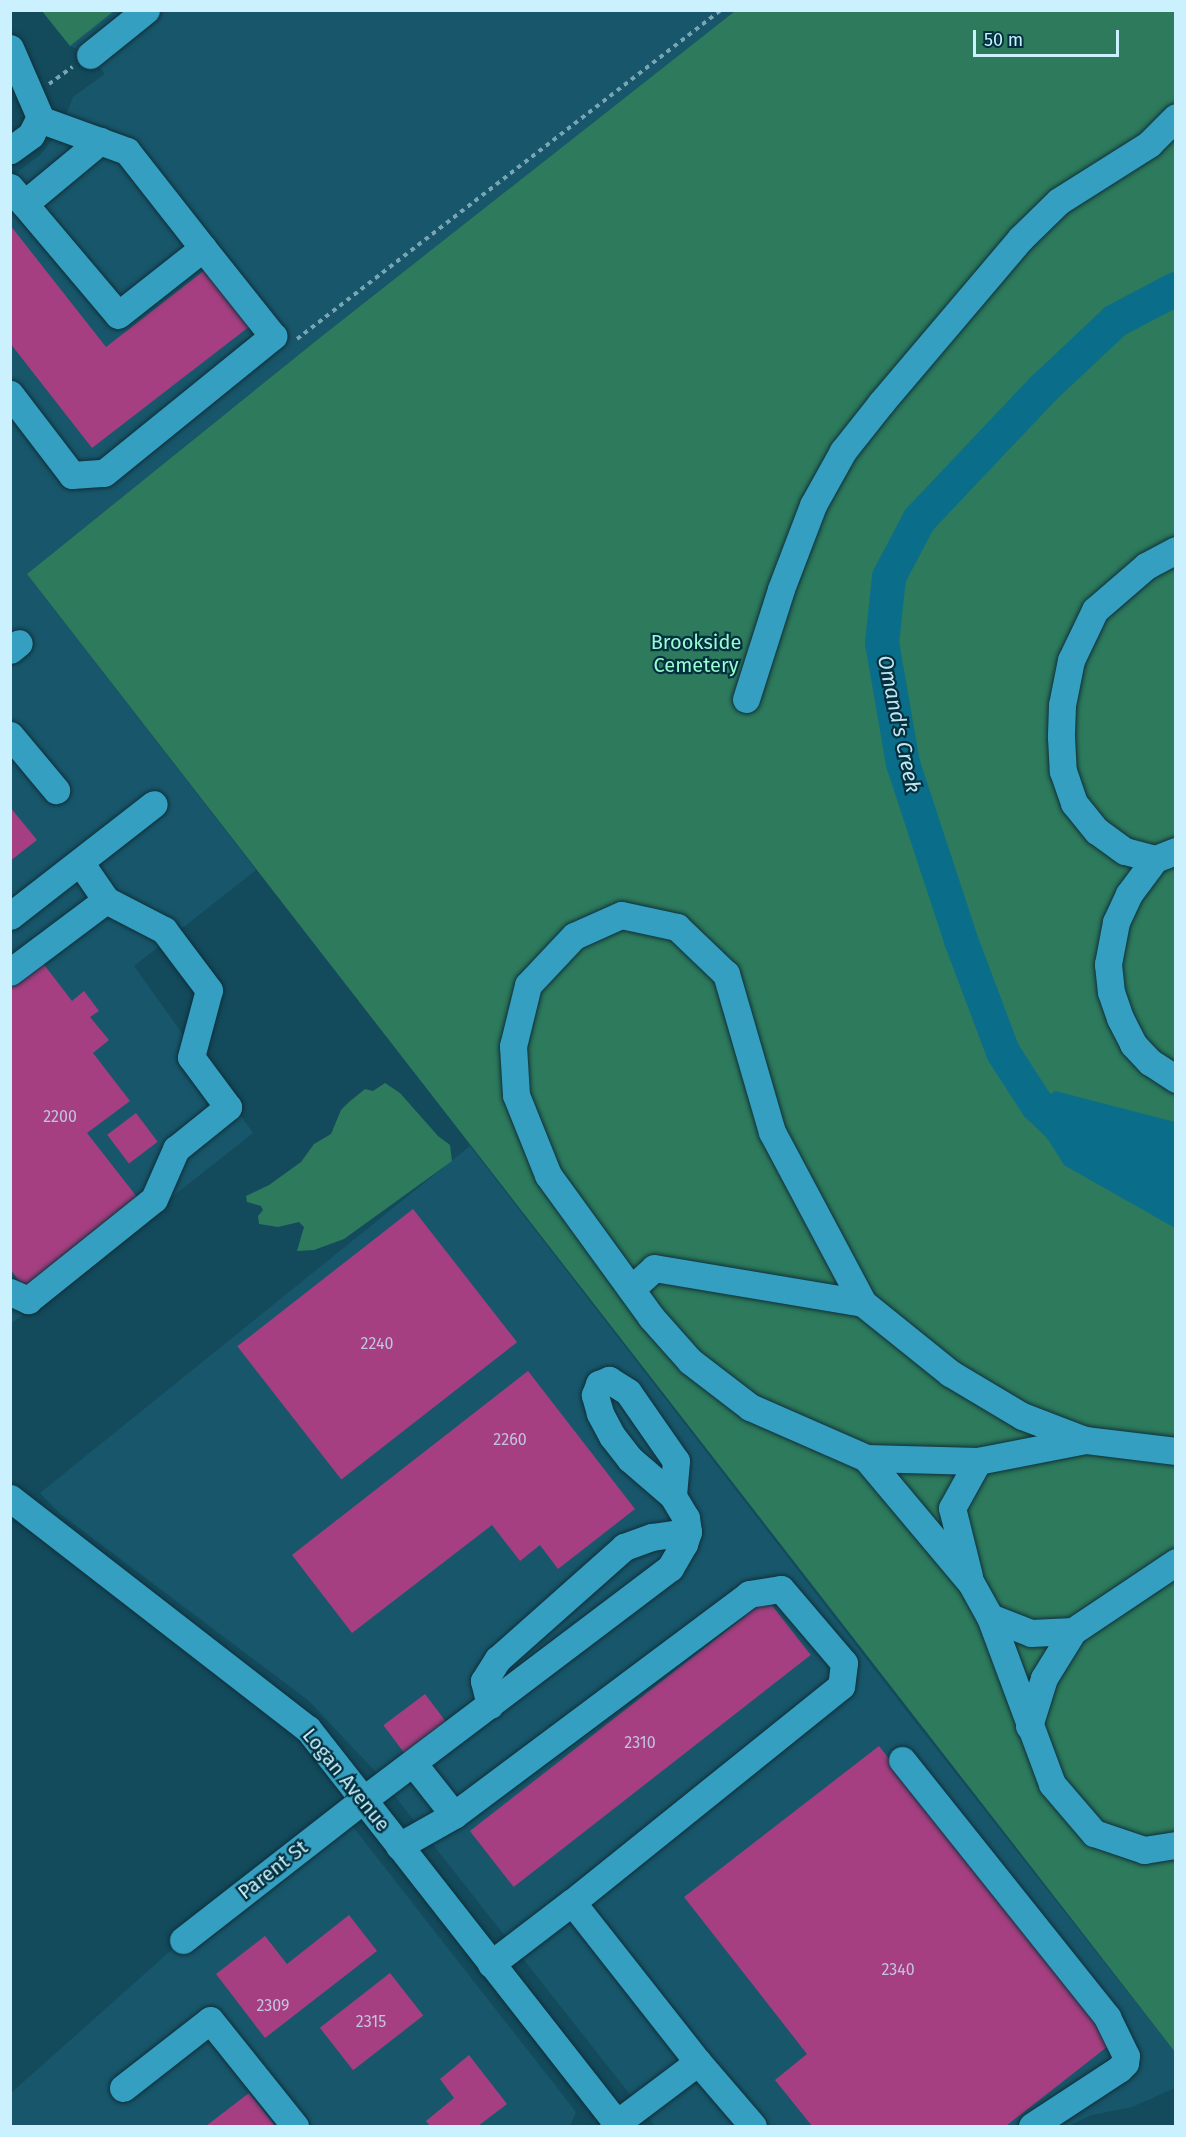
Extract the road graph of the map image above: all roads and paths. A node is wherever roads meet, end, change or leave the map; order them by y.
1 (146, 10) edge
2 (721, 10) edge
3 (10, 48) edge
4 (90, 55) joint
5 (35, 107) junction
6 (1176, 117) edge
7 (100, 141) junction
8 (10, 150) edge
9 (17, 195) edge
10 (203, 249) junction
11 (297, 339) dead end
12 (10, 394) edge
13 (1176, 550) edge
14 (746, 699) dead end
15 (10, 735) edge
16 (56, 790) dead end
17 (154, 804) dead end
18 (1165, 855) edge
19 (80, 862) junction
20 (106, 900) junction
21 (10, 916) edge
22 (10, 972) edge
23 (1176, 1079) edge
24 (631, 1289) junction
25 (10, 1292) edge
26 (863, 1304) junction
27 (1085, 1440) junction
28 (1176, 1451) edge
29 (866, 1458) junction
30 (978, 1461) junction
31 (673, 1496) dead end
32 (10, 1498) edge
33 (688, 1532) junction
34 (1176, 1562) edge
35 (971, 1583) junction
36 (990, 1617) junction
37 (1074, 1631) junction
38 (490, 1705) junction
39 (1029, 1726) junction
40 (902, 1760) dead end
41 (413, 1763) junction
42 (363, 1800) junction
43 (454, 1815) junction
44 (1176, 1845) edge
45 (399, 1846) junction
46 (572, 1902) junction
47 (183, 1940) dead end
48 (491, 1964) junction
49 (698, 2062) junction
50 (123, 2088) dead end
51 (616, 2126) edge
52 (295, 2127) edge
53 (753, 2127) edge
54 (1032, 2127) edge

1 - 4 street
2 - 11 path
3 - 5 street
4 - 5 path
5 - 7 street
5 - 8 street
6 - 14 street
7 - 9 street
7 - 10 street
9 - 10 street
10 - 12 street
13 - 18 street
15 - 16 street
17 - 19 street
18 - 23 street
19 - 20 street
19 - 21 street
20 - 22 street
20 - 25 street
24 - 26 street
24 - 26 street
24 - 29 street
26 - 27 street
27 - 28 street
27 - 30 street
29 - 30 street
29 - 35 street
30 - 35 street
31 - 33 street
32 - 42 street, Logan Avenue
33 - 38 street, Parent St
33 - 38 street
34 - 37 street
35 - 36 street
36 - 37 street
36 - 39 street
37 - 39 street
38 - 41 street, Parent St
39 - 44 street
40 - 54 street
41 - 42 street, Parent St
41 - 43 street
42 - 45 street, Logan Avenue
42 - 47 street, Parent St
43 - 45 street
43 - 46 street
45 - 48 street, Logan Avenue
46 - 48 street
46 - 49 street
48 - 51 street, Logan Avenue
49 - 51 street
49 - 53 street
50 - 52 street

